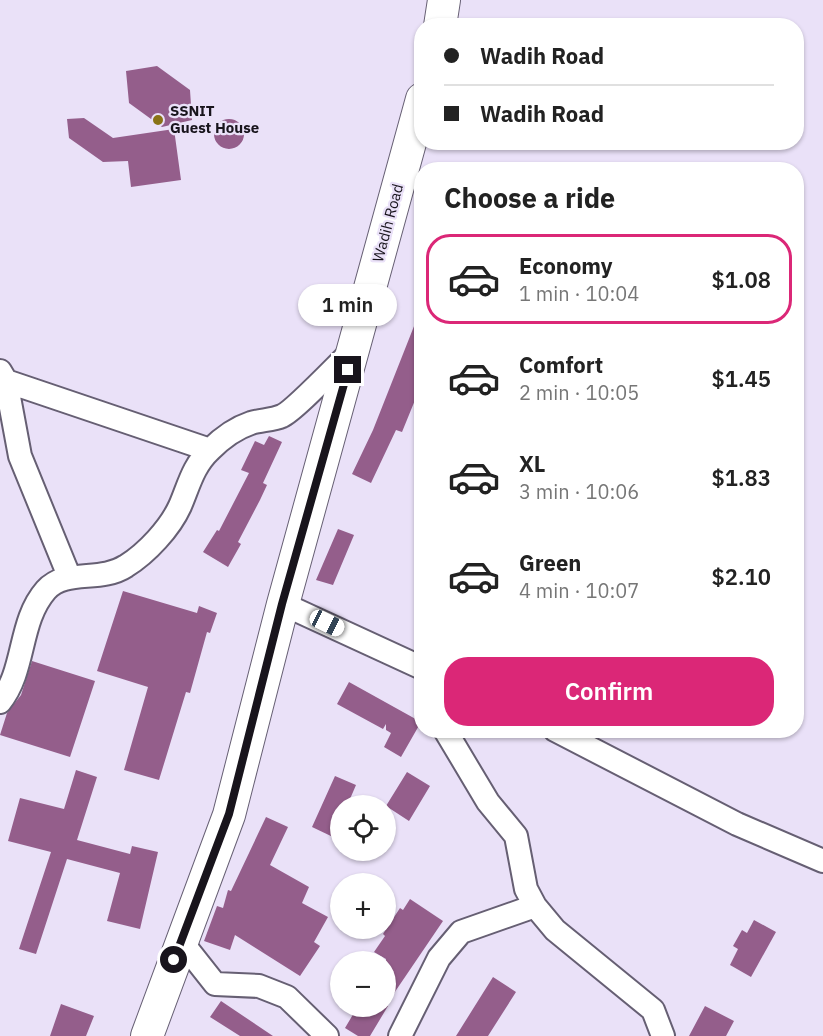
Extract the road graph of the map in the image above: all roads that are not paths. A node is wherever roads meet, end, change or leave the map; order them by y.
1 (444, 0) edge
2 (441, 18) edge
3 (414, 128) edge
4 (354, 349) junction
5 (3, 376) edge
6 (210, 450) junction
7 (69, 576) junction
8 (282, 604) junction
9 (414, 664) edge
10 (0, 702) edge
11 (450, 738) edge
12 (570, 738) edge
13 (823, 861) edge
14 (535, 906) junction
15 (181, 941) junction
16 (147, 1036) edge
17 (327, 1036) edge
18 (400, 1036) edge
19 (663, 1036) edge

1 - 2 street
3 - 4 street, Wadih Road
4 - 6 street
4 - 8 street, Wadih Road
5 - 6 street
5 - 7 street
6 - 7 street
7 - 10 street
8 - 9 street
8 - 15 street, Wadih Road
11 - 14 street
12 - 13 street
14 - 18 street
14 - 19 street
15 - 16 street, Wadih Road
15 - 17 street

